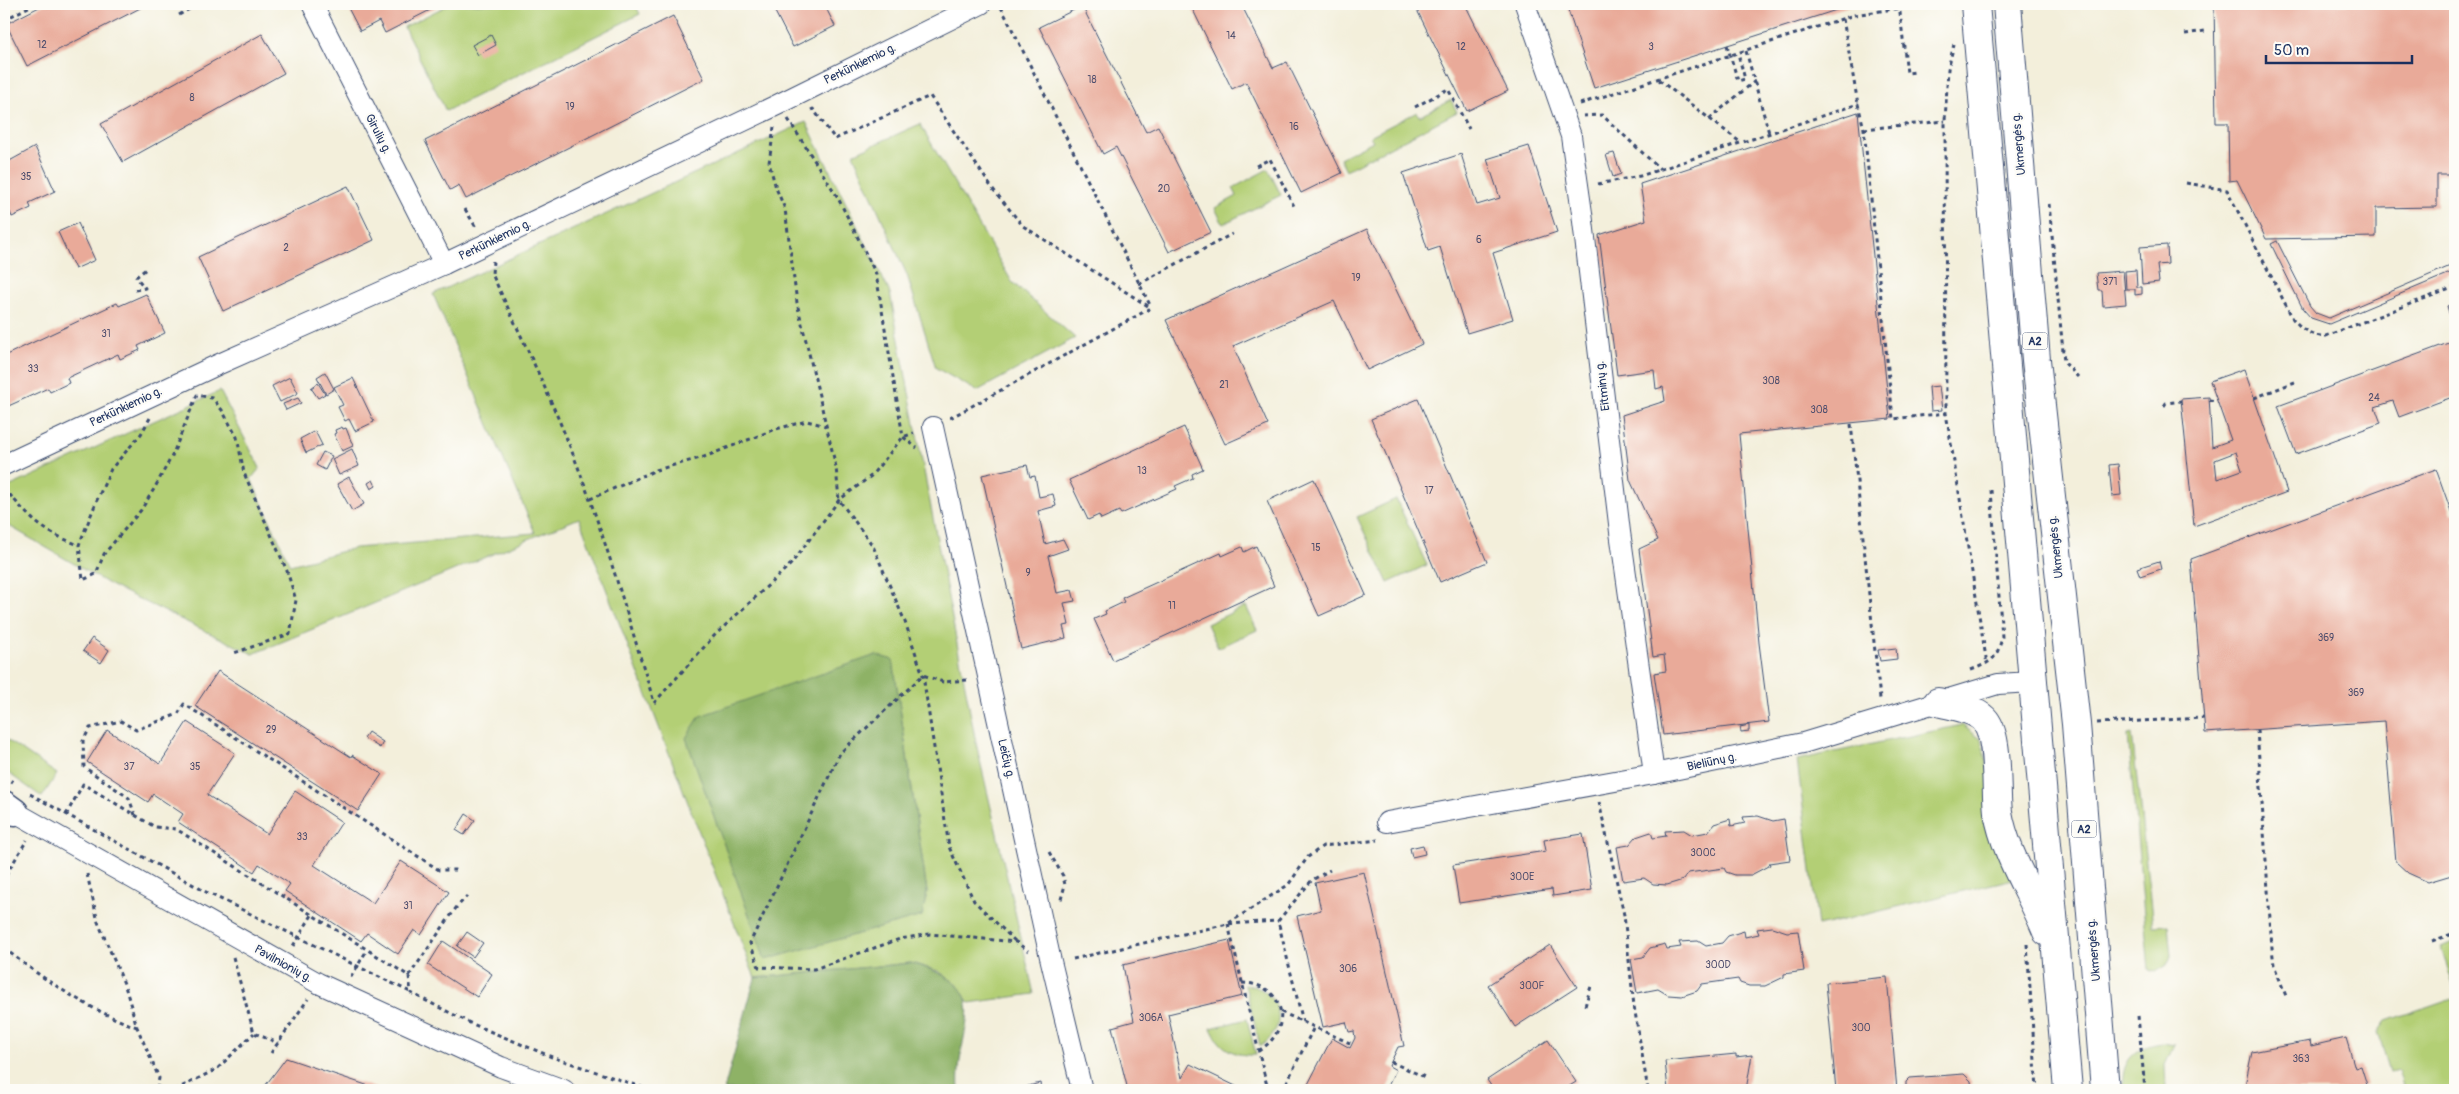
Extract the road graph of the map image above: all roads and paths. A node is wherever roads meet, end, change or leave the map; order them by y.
1 (34, 4) edge
2 (198, 4) edge
3 (312, 4) edge
4 (981, 4) edge
5 (999, 4) edge
6 (1525, 4) edge
7 (1976, 4) edge
8 (2007, 4) edge
9 (1899, 6) edge
10 (179, 15) dead end
11 (1843, 19) junction
12 (4, 20) edge
13 (2205, 31) dead end
14 (2184, 34) dead end
15 (1728, 45) dead end
16 (1746, 51) junction
17 (1738, 54) junction
18 (1957, 61) dead end
19 (1915, 72) dead end
20 (1658, 79) junction
21 (1755, 81) junction
22 (1580, 104) dead end
23 (1858, 104) junction
24 (777, 105) junction
25 (1415, 106) dead end
26 (814, 109) dead end
27 (1709, 119) junction
28 (1945, 121) junction
29 (1469, 128) dead end
30 (1864, 129) junction
31 (1769, 133) junction
32 (1740, 142) junction
33 (1256, 166) dead end
34 (1615, 180) dead end
35 (2186, 184) dead end
36 (1294, 206) dead end
37 (1232, 234) dead end
38 (493, 261) dead end
39 (444, 264) junction
40 (146, 269) dead end
41 (1139, 284) junction
42 (2455, 287) edge
43 (135, 290) dead end
44 (1151, 308) junction
45 (2295, 382) dead end
46 (2254, 398) dead end
47 (2209, 400) dead end
48 (2181, 401) dead end
49 (2217, 401) dead end
50 (2164, 406) dead end
51 (1946, 413) junction
52 (152, 416) dead end
53 (1851, 424) dead end
54 (826, 426) junction
55 (933, 427) junction
56 (904, 437) junction
57 (4, 465) edge
58 (1990, 480) dead end
59 (4, 488) edge
60 (590, 498) junction
61 (839, 500) junction
62 (79, 545) junction
63 (2068, 651) junction
64 (234, 653) dead end
65 (1987, 664) junction
66 (1964, 672) dead end
67 (923, 675) junction
68 (2070, 678) junction
69 (967, 680) dead end
70 (2032, 682) junction
71 (1888, 696) dead end
72 (1880, 698) junction
73 (1872, 701) dead end
74 (1938, 702) junction
75 (2256, 730) dead end
76 (1654, 774) junction
77 (4, 776) edge
78 (1595, 784) junction
79 (13, 800) edge
80 (136, 815) junction
81 (66, 816) junction
82 (1387, 822) joint
83 (40, 827) junction
84 (93, 857) junction
85 (457, 870) dead end
86 (1330, 870) dead end
87 (4, 890) edge
88 (468, 896) dead end
89 (312, 915) junction
90 (1278, 921) junction
91 (1228, 924) junction
92 (2455, 932) edge
93 (226, 933) junction
94 (2026, 936) dead end
95 (298, 937) junction
96 (2432, 941) dead end
97 (1016, 942) junction
98 (4, 948) edge
99 (367, 950) junction
100 (1050, 958) junction
101 (2057, 959) junction
102 (1072, 960) dead end
103 (283, 964) junction
104 (357, 966) junction
105 (409, 976) junction
106 (1242, 983) junction
107 (1592, 983) dead end
108 (318, 984) junction
109 (411, 993) junction
110 (341, 994) junction
111 (2286, 996) dead end
112 (1585, 1006) dead end
113 (1281, 1012) junction
114 (2138, 1016) dead end
115 (1303, 1022) junction
116 (138, 1027) junction
117 (1314, 1027) junction
118 (254, 1033) junction
119 (278, 1043) junction
120 (1352, 1044) dead end
121 (1258, 1051) junction
122 (271, 1053) dead end
123 (1391, 1062) dead end
124 (1427, 1078) dead end
125 (157, 1090) edge
126 (175, 1090) edge
127 (564, 1090) edge
128 (650, 1090) edge
129 (1082, 1090) edge
130 (1268, 1090) edge
131 (1284, 1090) edge
132 (1648, 1090) edge
133 (2037, 1090) edge
134 (2068, 1090) edge
135 (2105, 1090) edge
136 (2145, 1090) edge

1 - 12 path
2 - 10 path
3 - 39 street, Girulių g.
4 - 24 street, Perkūnkiemio g.
5 - 41 path
6 - 76 street, Eitminų g.
7 - 70 highway, A2
8 - 63 highway, Ukmergės g. / A2
9 - 11 path
9 - 19 path
11 - 16 path
11 - 23 path
13 - 14 path
15 - 17 path, bridge
16 - 17 path
16 - 21 path
17 - 20 path
18 - 28 path
20 - 22 path
20 - 27 path
21 - 27 path
21 - 31 path
23 - 30 path
23 - 31 path
24 - 39 street, Perkūnkiemio g.
24 - 54 path
24 - 56 path
25 - 29 path
26 - 44 path
27 - 32 path
28 - 30 path
28 - 51 path
30 - 51 path
31 - 32 path
32 - 34 path
33 - 36 path
35 - 42 path
37 - 41 path
38 - 60 path
39 - 57 street, Perkūnkiemio g.
40 - 43 path
41 - 44 path
44 - 55 path
45 - 46 path
47 - 49 path
48 - 50 path
51 - 65 path
52 - 62 path
53 - 72 path
54 - 60 path
54 - 61 path
55 - 56 path
55 - 100 street, Leičių g.
56 - 61 path
58 - 65 path
59 - 62 path
60 - 61 path
61 - 67 path
62 - 64 path
63 - 68 highway, Ukmergės g. / A2
63 - 70 highway
65 - 66 path
67 - 69 path
67 - 97 path
67 - 97 path
68 - 70 highway
68 - 135 highway, Ukmergės g. / A2
70 - 74 street, Bieliūnų g.
70 - 101 highway, A2
71 - 72 path
72 - 73 path
74 - 76 street, Bieliūnų g.
74 - 101 highway
75 - 111 path
76 - 78 street, Bieliūnų g.
77 - 79 path
78 - 82 street, Bieliūnų g.
78 - 132 path
79 - 81 path
79 - 83 street, Pavilnionių g.
80 - 81 path
80 - 85 path
80 - 89 path
81 - 95 path
82 - 91 path
83 - 84 street, Pavilnionių g.
83 - 87 path
84 - 93 street, Pavilnionių g.
84 - 116 path
86 - 90 path
88 - 105 path
89 - 95 path
89 - 99 path
90 - 91 path
90 - 115 path
91 - 102 path
91 - 106 path
92 - 96 path
93 - 103 street, Pavilnionių g.
93 - 118 path
94 - 133 path
95 - 103 path
95 - 104 path
97 - 100 path
98 - 116 path
99 - 104 path
99 - 105 path
100 - 129 street, Leičių g.
101 - 134 highway, A2
103 - 108 street, Pavilnionių g.
104 - 109 path
104 - 110 path
105 - 109 path
106 - 113 path
106 - 121 path
107 - 112 path
108 - 110 street, Pavilnionių g.
108 - 119 path
109 - 128 path
110 - 127 street, Pavilnionių g.
113 - 115 path
113 - 121 path
114 - 136 path
115 - 117 path
116 - 125 path
117 - 120 path
117 - 131 path
118 - 119 path
118 - 126 path
119 - 122 path
121 - 130 path
123 - 124 path

